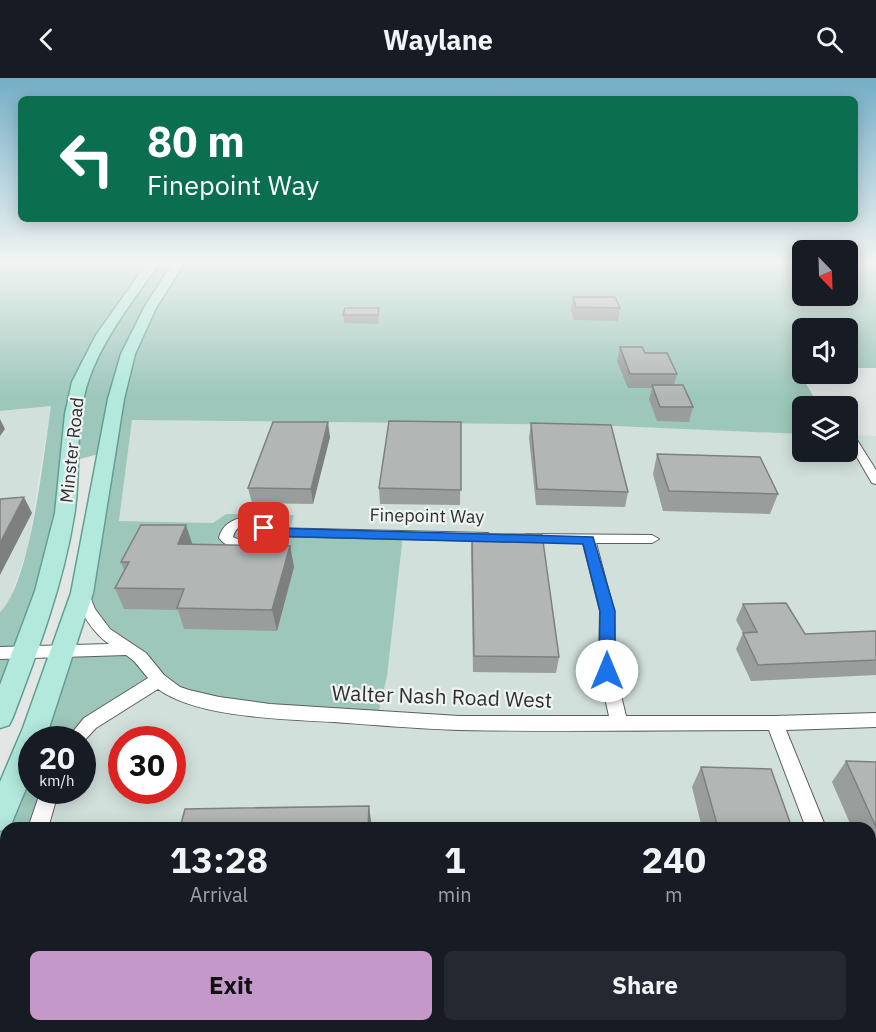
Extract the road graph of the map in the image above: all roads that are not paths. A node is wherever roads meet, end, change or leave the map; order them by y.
1 (124, 307) edge
2 (151, 307) edge
3 (858, 450) edge
4 (876, 480) edge
5 (265, 532) dead end
6 (652, 539) dead end
7 (589, 540) junction
8 (82, 593) junction
9 (130, 649) junction
10 (62, 652) junction
11 (12, 653) edge
12 (158, 680) junction
13 (0, 717) edge
14 (876, 720) edge
15 (619, 723) junction
16 (775, 723) junction
17 (87, 726) edge
18 (46, 804) edge
19 (0, 817) edge
20 (40, 822) edge
21 (814, 822) edge

1 - 11 main road, Minster Road
2 - 8 main road, Minster Road
3 - 4 street
5 - 7 street, Finepoint Way
6 - 7 street, Finepoint Way
7 - 15 street
8 - 9 street, Walter Nash Road West
8 - 10 main road, Minster Road
9 - 10 street
9 - 12 street, Walter Nash Road West
10 - 11 street
10 - 19 main road, Minster Road
11 - 13 main road, Minster Road
12 - 15 street, Walter Nash Road West
12 - 17 street
14 - 16 street, Walter Nash Road West
15 - 16 street, Walter Nash Road West
16 - 21 street
18 - 20 street

